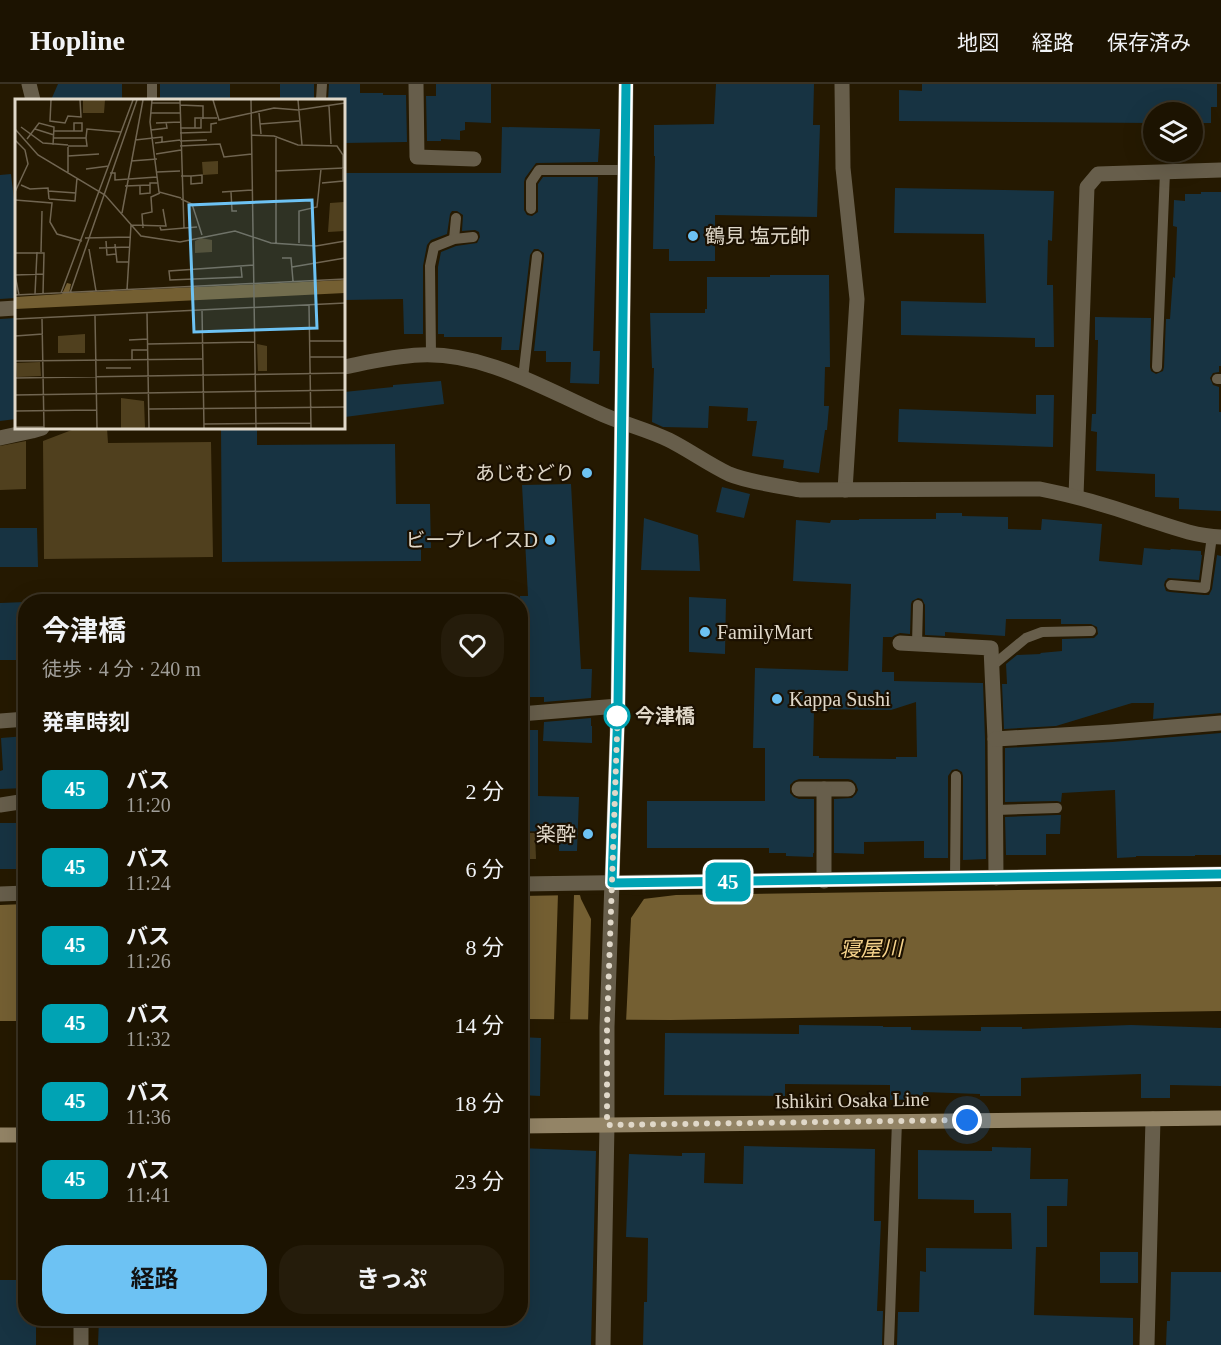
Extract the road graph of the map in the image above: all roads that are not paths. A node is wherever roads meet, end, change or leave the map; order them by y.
1 (29, 84) edge
2 (322, 84) edge
3 (416, 84) edge
4 (626, 84) edge
5 (842, 84) edge
6 (33, 99) edge
7 (321, 99) edge
8 (474, 159) dead end
9 (625, 170) junction
10 (1221, 170) edge
11 (1166, 172) junction
12 (531, 209) dead end
13 (456, 218) dead end
14 (473, 237) dead end
15 (454, 238) junction
16 (537, 256) dead end
17 (15, 308) edge
18 (0, 309) edge
19 (430, 355) junction
20 (345, 367) edge
21 (1156, 367) dead end
22 (523, 378) junction
23 (621, 420) junction
24 (39, 429) edge
25 (0, 438) edge
26 (845, 490) junction
27 (1076, 496) junction
28 (1216, 537) edge
29 (1171, 585) dead end
30 (918, 604) dead end
31 (1091, 631) dead end
32 (900, 643) dead end
33 (917, 644) junction
34 (992, 666) junction
35 (618, 706) junction
36 (528, 713) edge
37 (18, 719) edge
38 (0, 721) edge
39 (1221, 723) edge
40 (995, 739) junction
41 (956, 776) dead end
42 (799, 789) dead end
43 (824, 789) junction
44 (848, 789) dead end
45 (18, 802) edge
46 (0, 805) edge
47 (1057, 807) dead end
48 (996, 810) junction
49 (1221, 874) edge
50 (996, 878) junction
51 (955, 879) junction
52 (824, 881) junction
53 (528, 884) edge
54 (611, 889) junction
55 (18, 893) edge
56 (0, 894) edge
57 (1221, 1118) edge
58 (1153, 1119) junction
59 (897, 1121) junction
60 (607, 1125) junction
61 (528, 1126) edge
62 (0, 1135) edge
63 (18, 1135) edge
64 (81, 1326) edge
65 (81, 1345) edge
66 (603, 1345) edge
67 (889, 1345) edge
68 (1147, 1345) edge

1 - 6 street
2 - 7 lane
3 - 8 street
4 - 9 street
5 - 26 street
9 - 12 lane
9 - 23 street
10 - 11 street
11 - 21 lane
11 - 27 street
13 - 15 lane
14 - 15 lane
15 - 19 lane
16 - 22 lane
17 - 18 street
19 - 20 street
19 - 22 street
22 - 23 street
23 - 26 street
23 - 35 street
24 - 25 street
26 - 27 street
27 - 28 street
28 - 29 lane
30 - 33 lane
31 - 34 lane
32 - 33 street
33 - 34 street
34 - 40 street
35 - 36 street
35 - 54 street
37 - 38 street
39 - 40 street
40 - 48 street
41 - 51 lane
42 - 43 street
43 - 44 street
43 - 52 street
45 - 46 street
47 - 48 lane
48 - 50 street
49 - 50 street
50 - 51 street
51 - 52 street
52 - 54 street
53 - 54 street
54 - 60 street
55 - 56 street
57 - 58 main road, Ishikiri Osaka Line
58 - 59 main road, Ishikiri Osaka Line
58 - 68 street
59 - 60 main road, Ishikiri Osaka Line
59 - 67 lane
60 - 61 main road, Ishikiri Osaka Line
60 - 66 street
62 - 63 main road
64 - 65 street

